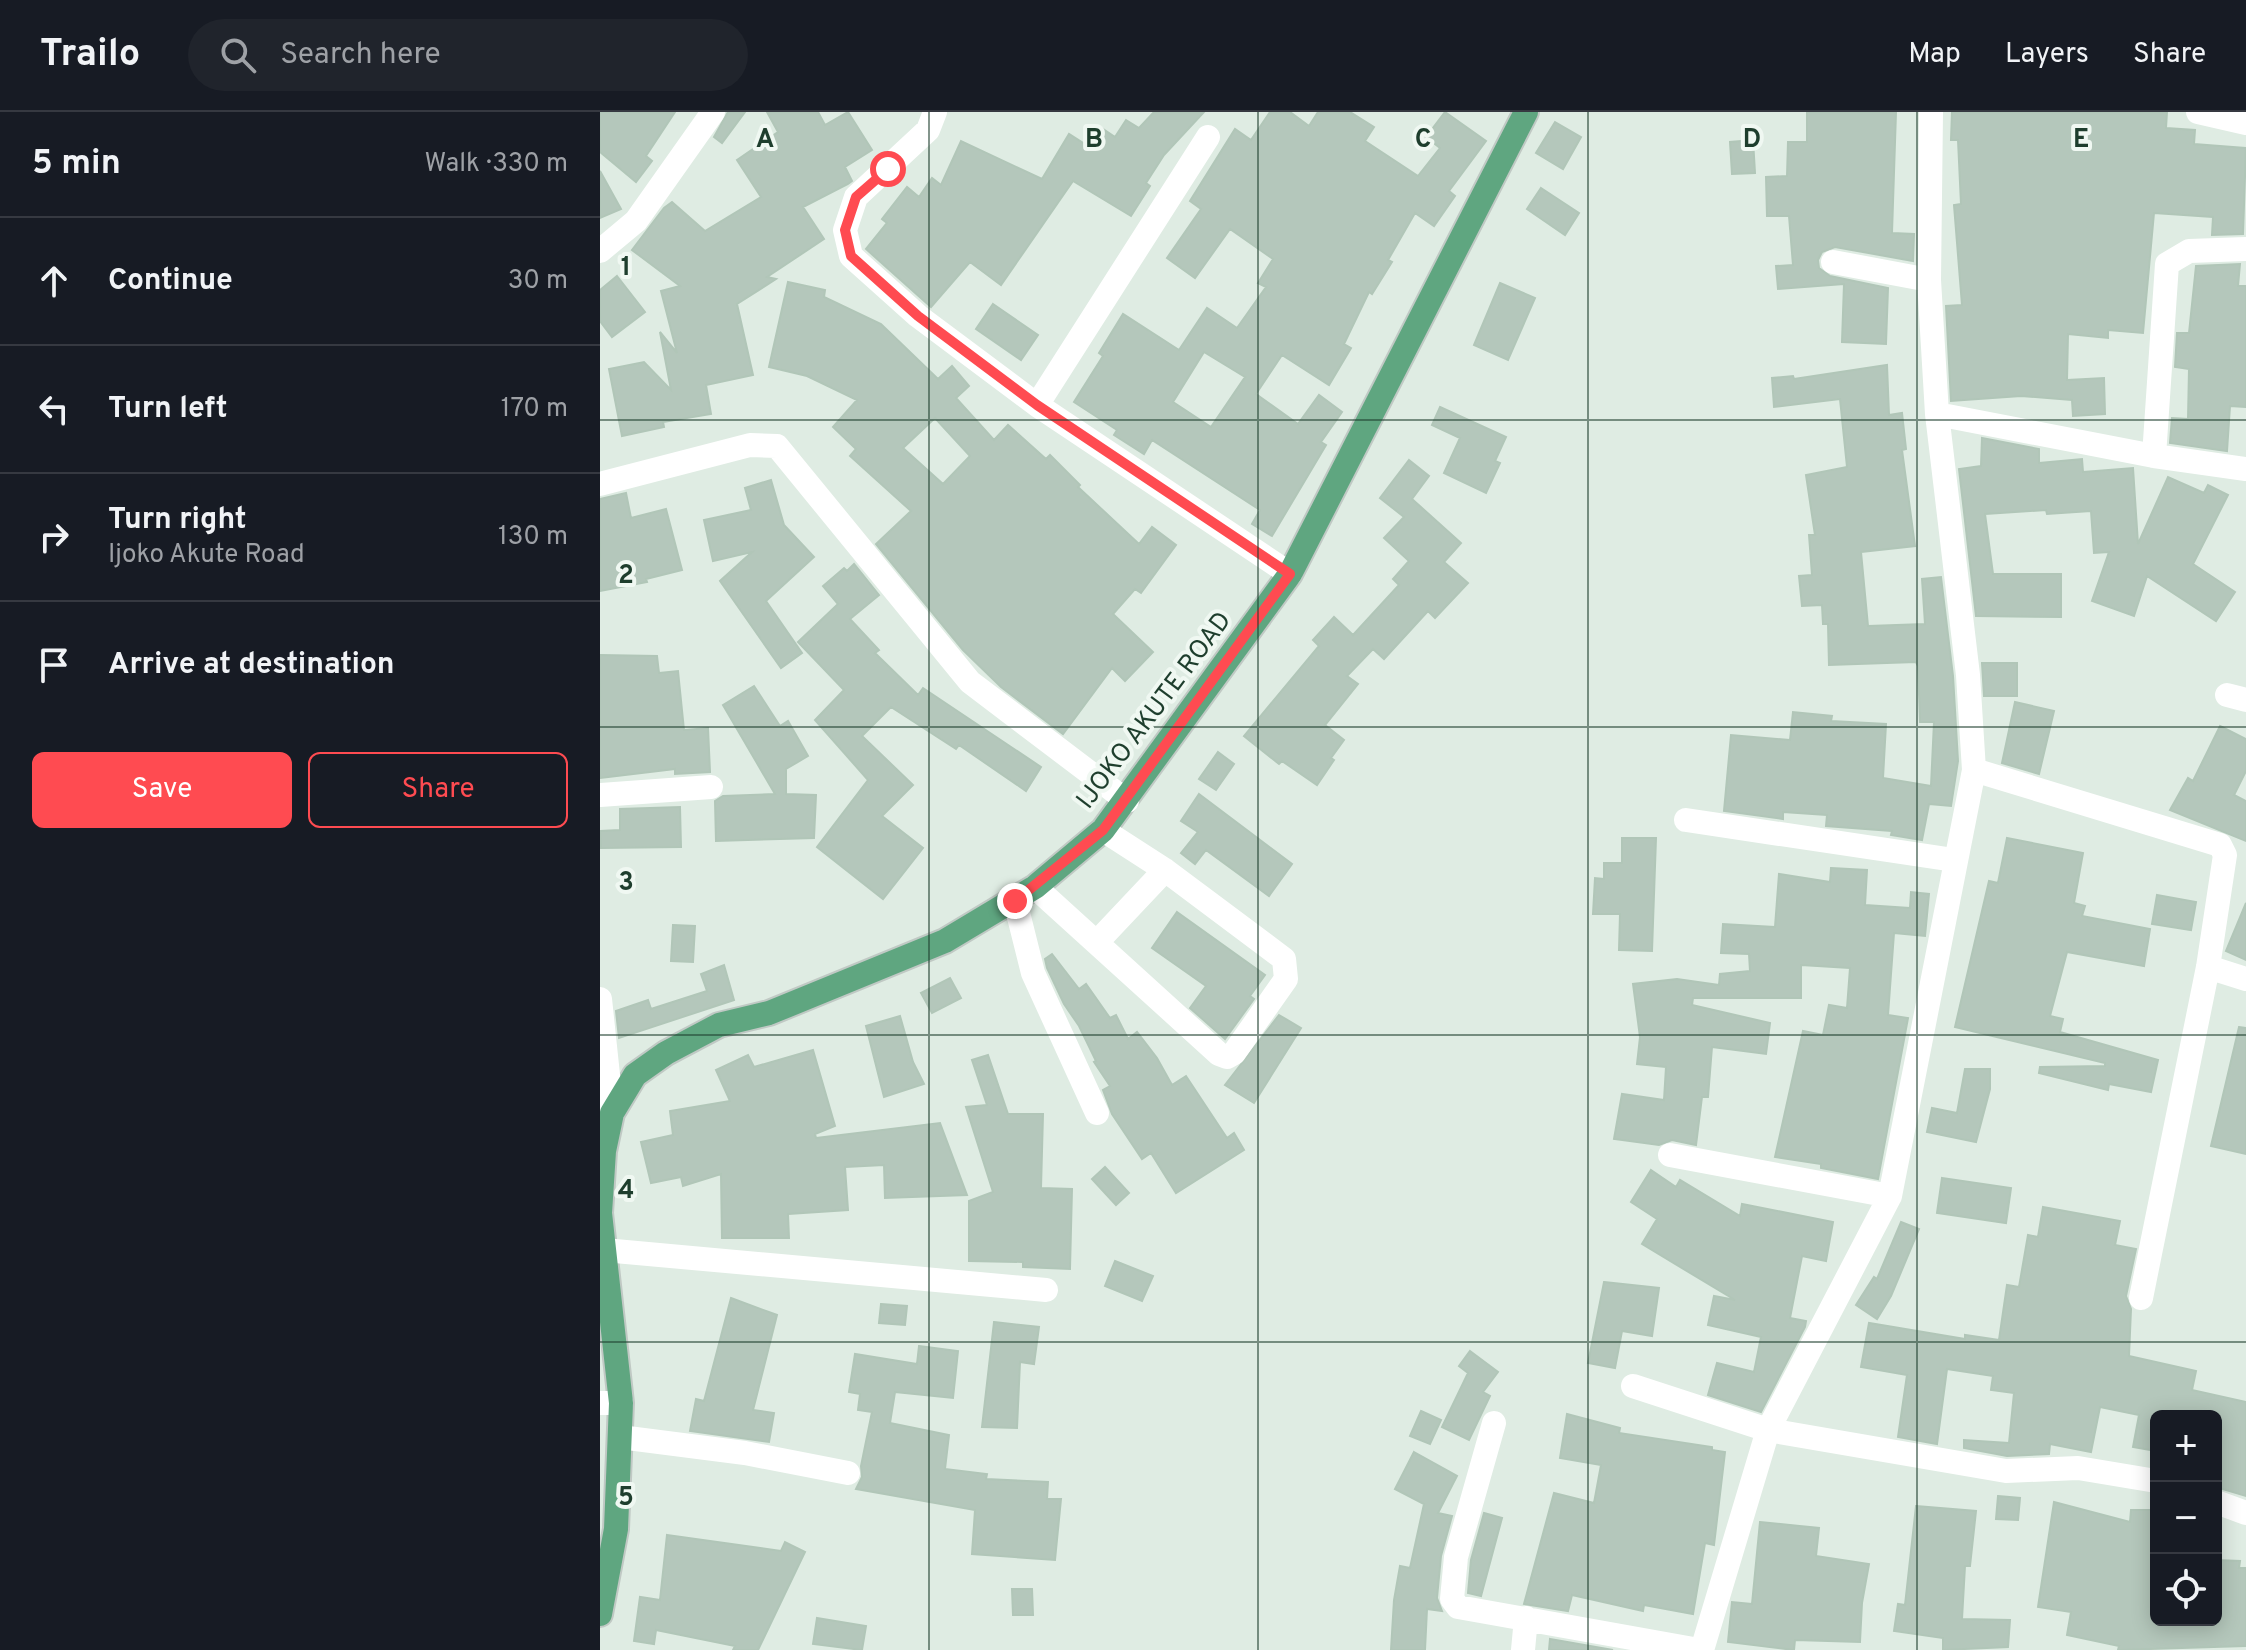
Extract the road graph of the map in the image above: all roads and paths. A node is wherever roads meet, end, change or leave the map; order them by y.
1 (713, 112) edge
2 (935, 112) edge
3 (1526, 112) edge
4 (1931, 112) edge
5 (2198, 112) edge
6 (2246, 123) edge
7 (1208, 137) dead end
8 (2246, 249) edge
9 (600, 251) edge
10 (1833, 262) dead end
11 (1929, 280) junction
12 (1037, 405) junction
13 (1937, 414) junction
14 (2154, 456) junction
15 (2246, 469) edge
16 (600, 484) edge
17 (1290, 574) junction
18 (1974, 770) junction
19 (711, 787) dead end
20 (600, 795) edge
21 (1127, 801) junction
22 (1686, 820) dead end
23 (1103, 830) junction
24 (1954, 860) junction
25 (1165, 870) junction
26 (1035, 887) junction
27 (1015, 901) junction
28 (1098, 941) junction
29 (2208, 967) junction
30 (2246, 979) edge
31 (600, 999) edge
32 (612, 1113) junction
33 (1097, 1113) dead end
34 (1670, 1155) dead end
35 (1890, 1196) junction
36 (600, 1213) edge
37 (604, 1250) junction
38 (1046, 1290) dead end
39 (2141, 1298) dead end
40 (1633, 1386) dead end
41 (610, 1403) edge
42 (1494, 1423) dead end
43 (1768, 1430) junction
44 (620, 1437) junction
45 (848, 1473) dead end
46 (2150, 1480) edge
47 (2222, 1504) edge
48 (2246, 1513) edge
49 (600, 1614) edge
50 (1526, 1618) junction
51 (1523, 1650) edge
52 (1700, 1650) edge

1 - 9 street
2 - 12 street
3 - 17 main road, IJOKO AKUTE ROAD
4 - 11 street
5 - 6 street
7 - 12 street
8 - 14 street
10 - 11 street
11 - 13 street
12 - 17 street
13 - 14 street
13 - 18 street
14 - 15 street
16 - 21 street
17 - 21 main road, IJOKO AKUTE ROAD
18 - 24 street
18 - 29 street
19 - 20 street
21 - 23 main road, IJOKO AKUTE ROAD
22 - 24 street
23 - 25 street
23 - 26 main road, IJOKO AKUTE ROAD
24 - 35 street
25 - 28 street
25 - 28 street
26 - 27 main road, IJOKO AKUTE ROAD
26 - 28 street
27 - 32 main road, IJOKO AKUTE ROAD
27 - 33 street
29 - 30 street
29 - 39 street
31 - 32 street
32 - 36 main road, IJOKO AKUTE ROAD
34 - 35 street
35 - 43 street
36 - 37 main road, IJOKO AKUTE ROAD
37 - 38 street
37 - 41 main road, IJOKO AKUTE ROAD
40 - 43 street
41 - 44 main road, IJOKO AKUTE ROAD
42 - 50 street
43 - 46 street
43 - 52 street
44 - 45 street
44 - 49 main road, IJOKO AKUTE ROAD
47 - 48 street
50 - 51 street
50 - 52 street

